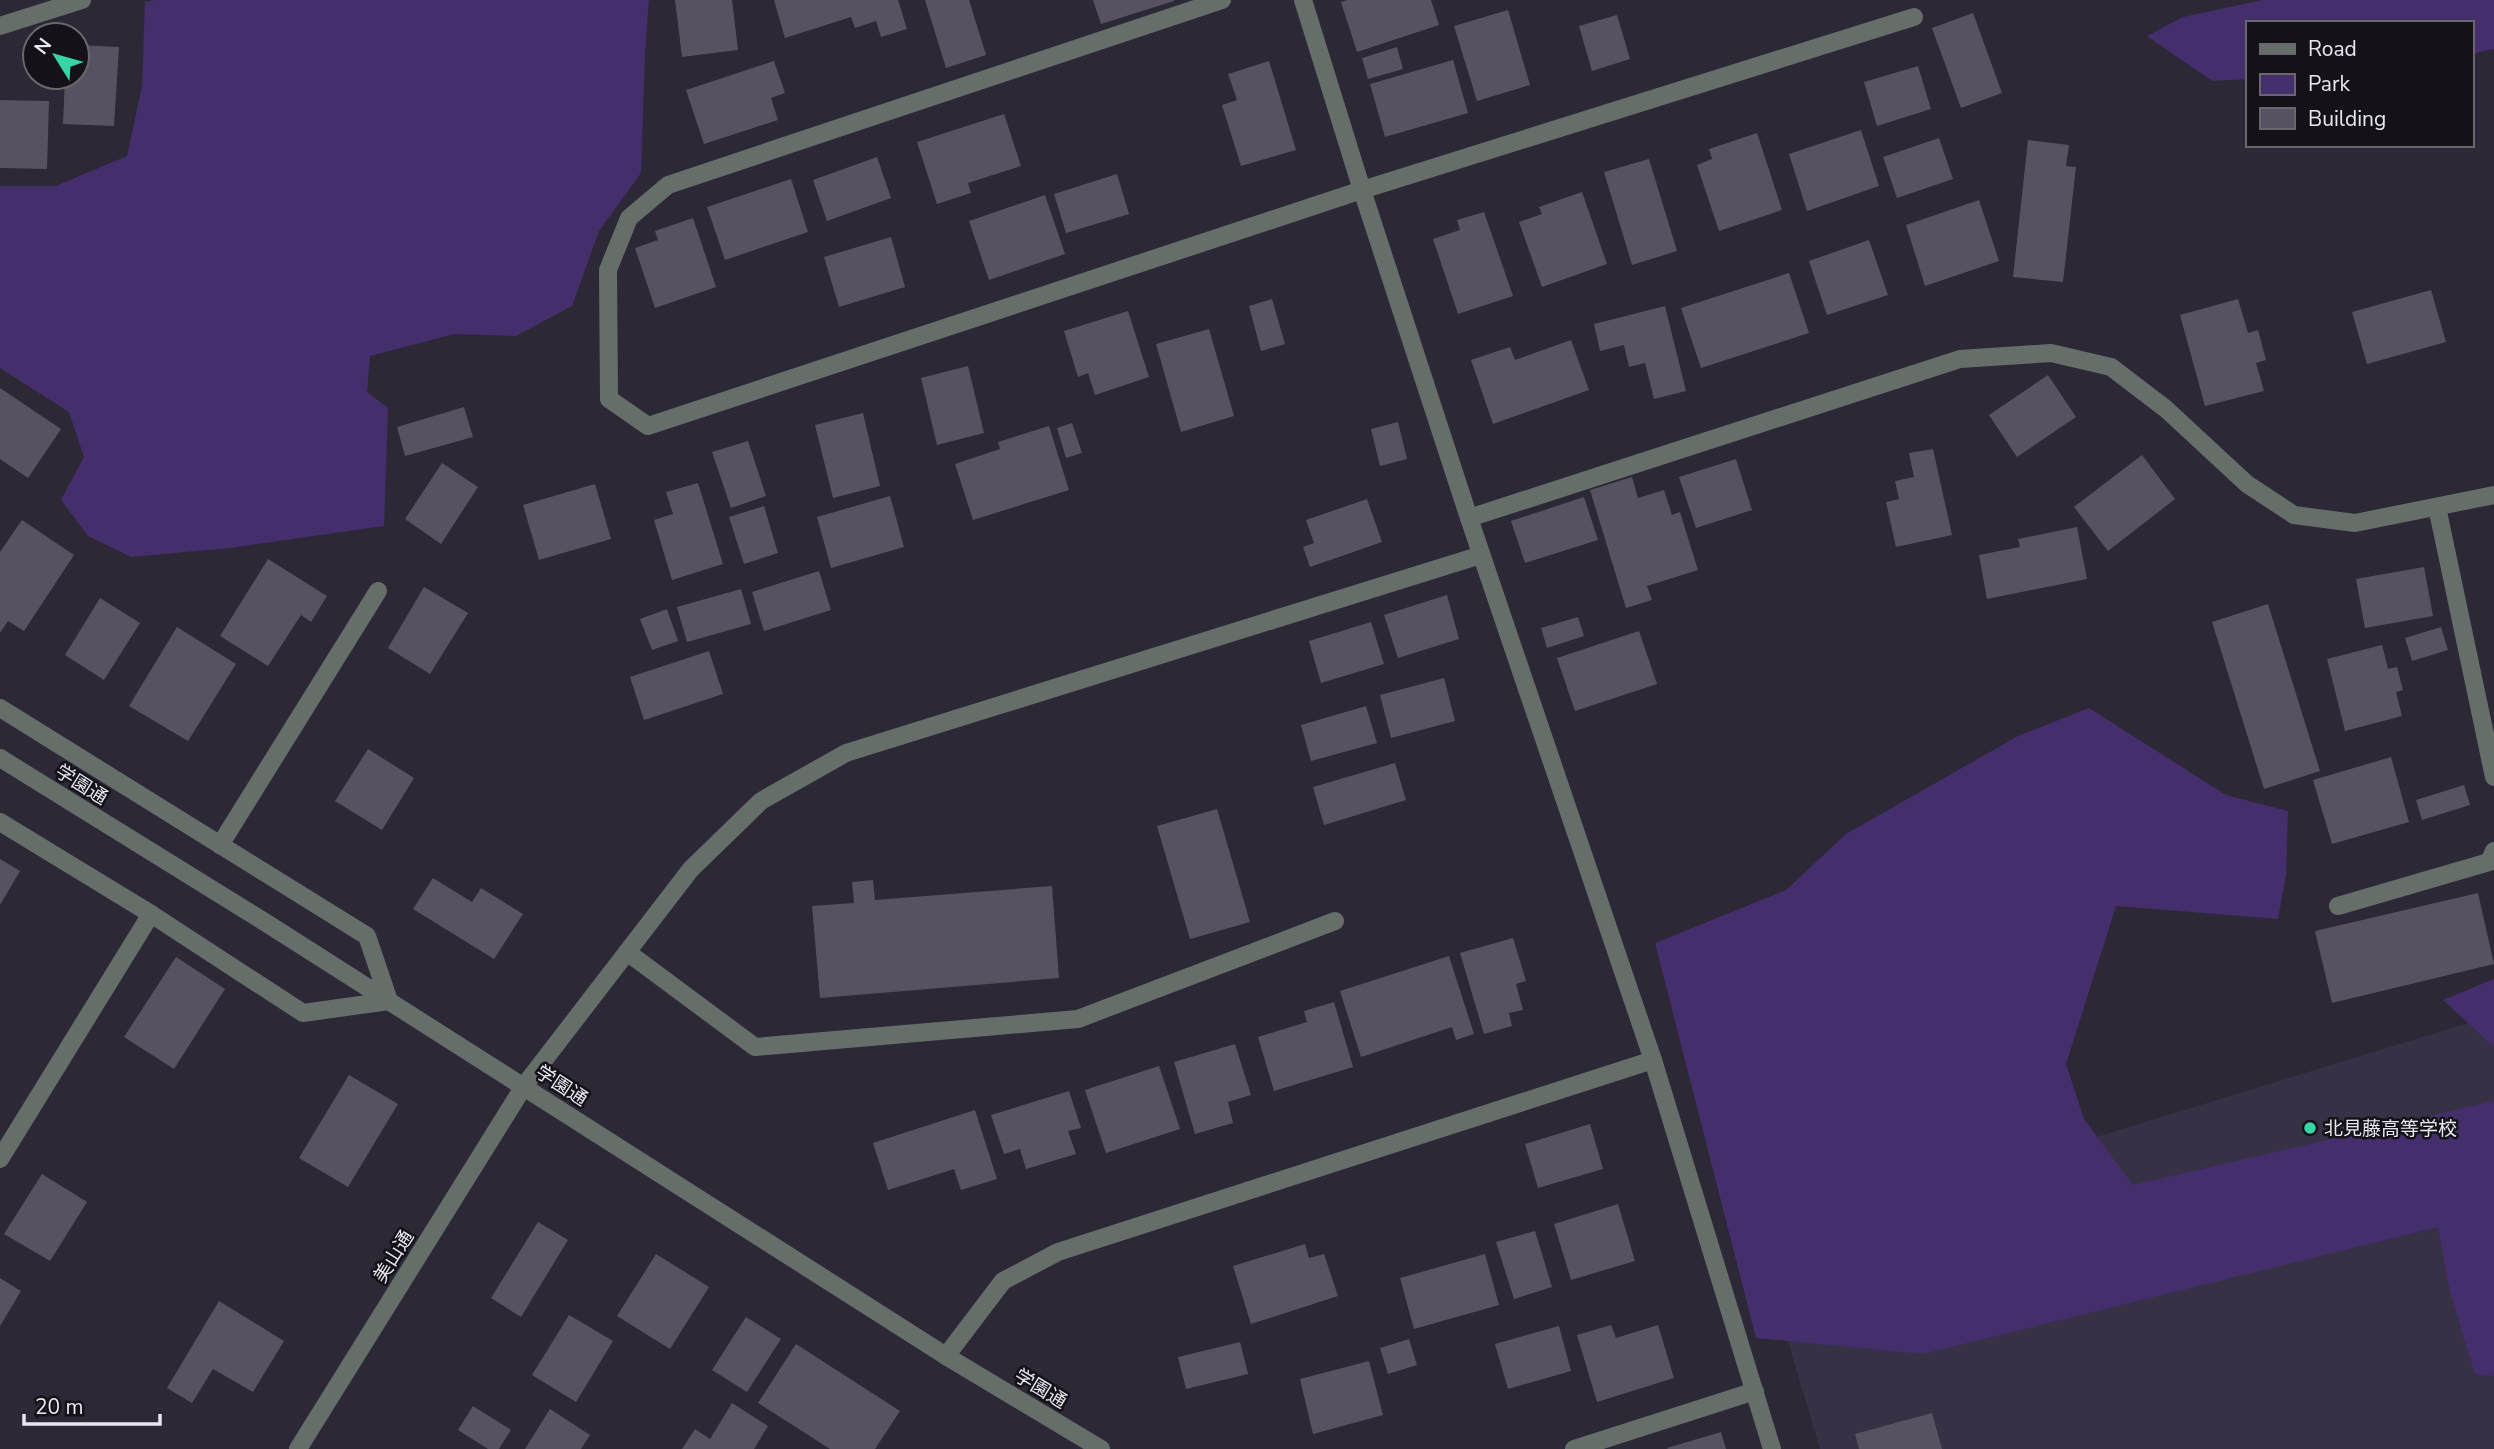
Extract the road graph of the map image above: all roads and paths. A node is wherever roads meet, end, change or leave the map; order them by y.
1 (82, 0) edge
2 (1222, 0) edge
3 (1303, 0) edge
4 (1914, 17) dead end
5 (0, 26) edge
6 (1362, 190) junction
7 (2494, 495) edge
8 (2437, 507) junction
9 (1469, 518) junction
10 (1481, 555) junction
11 (378, 591) dead end
12 (0, 708) edge
13 (0, 758) edge
14 (2494, 777) edge
15 (0, 822) edge
16 (220, 845) junction
17 (2494, 851) edge
18 (2338, 906) dead end
19 (151, 914) junction
20 (1335, 921) dead end
21 (627, 952) junction
22 (389, 1001) junction
23 (1653, 1060) junction
24 (524, 1086) junction
25 (0, 1159) edge
26 (946, 1356) junction
27 (1755, 1391) junction
28 (298, 1449) edge
29 (1101, 1449) edge
30 (1574, 1449) edge
31 (1772, 1449) edge

1 - 5 street
2 - 6 street
3 - 6 street
4 - 6 street
6 - 9 street
7 - 8 street
8 - 9 street
8 - 14 street
9 - 10 street
10 - 21 street, 美山通
10 - 23 street
11 - 16 street
12 - 16 street
13 - 22 street, 学園通
15 - 19 street
16 - 22 street
17 - 18 street
19 - 22 street
19 - 25 street
20 - 21 street
21 - 24 street, 美山通
22 - 24 street, 学園通
23 - 26 street
23 - 27 street
24 - 26 street, 学園通
24 - 28 street, 美山通
26 - 29 street, 学園通
27 - 30 street
27 - 31 street

